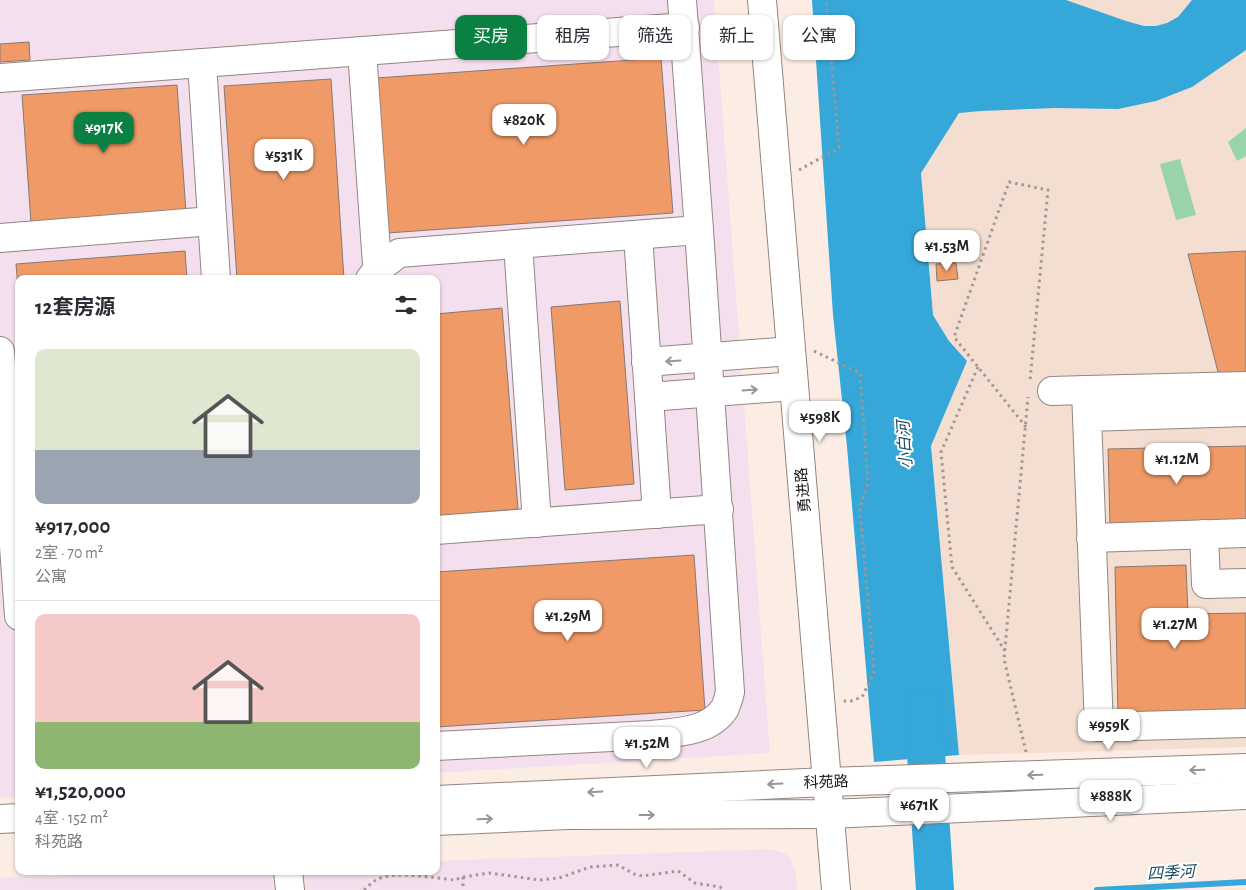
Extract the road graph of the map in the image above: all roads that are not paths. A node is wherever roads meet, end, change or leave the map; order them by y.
1 (762, 0) edge
2 (683, 13) edge
3 (362, 50) junction
4 (202, 63) junction
5 (0, 78) edge
6 (212, 222) junction
7 (700, 230) junction
8 (638, 235) junction
9 (0, 238) edge
10 (518, 244) junction
11 (216, 275) edge
12 (375, 275) edge
13 (376, 275) edge
14 (0, 351) edge
15 (791, 351) junction
16 (708, 358) junction
17 (646, 362) junction
18 (794, 386) junction
19 (1246, 386) edge
20 (1086, 390) junction
21 (1052, 391) dead end
22 (710, 393) junction
23 (648, 397) junction
24 (11, 404) edge
25 (1246, 412) edge
26 (1087, 418) junction
27 (15, 504) edge
28 (719, 509) junction
29 (657, 514) junction
30 (537, 522) junction
31 (440, 530) edge
32 (1246, 533) edge
33 (1204, 534) junction
34 (1091, 538) junction
35 (1246, 583) edge
36 (1246, 723) edge
37 (440, 746) edge
38 (1246, 768) edge
39 (827, 782) junction
40 (1246, 795) edge
41 (440, 800) edge
42 (830, 814) junction
43 (15, 818) edge
44 (0, 819) edge
45 (440, 821) edge
46 (0, 836) edge
47 (15, 836) edge
48 (288, 875) edge
49 (290, 890) edge
50 (836, 890) edge

1 - 15 street, 勇进路
2 - 3 street
2 - 7 street
3 - 4 street
3 - 12 street
4 - 5 street
4 - 6 street
6 - 9 street
6 - 11 street
7 - 8 street
7 - 16 street
8 - 10 street
8 - 17 street
10 - 13 street
10 - 30 street
14 - 24 street
15 - 16 street
15 - 18 street, 勇进路
16 -> 17 street
16 - 22 street
17 - 23 street
22 -> 18 street
18 - 39 street, 勇进路
19 - 20 street
20 - 21 street
20 - 26 street
22 - 23 street
22 - 28 street
23 - 29 street
24 - 27 street
25 - 26 street
26 - 34 street
28 - 29 street
28 - 37 street
29 - 30 street
30 - 31 street
32 - 33 street
33 - 34 street
33 - 35 street
34 - 36 street
38 -> 39 street, 科苑路
39 -> 41 street, 科苑路
39 - 42 street, 勇进路
40 - 42 street, 科苑路
45 -> 42 street, 科苑路
42 - 50 street, 勇进路
43 - 44 street
46 - 47 street
48 - 49 street

